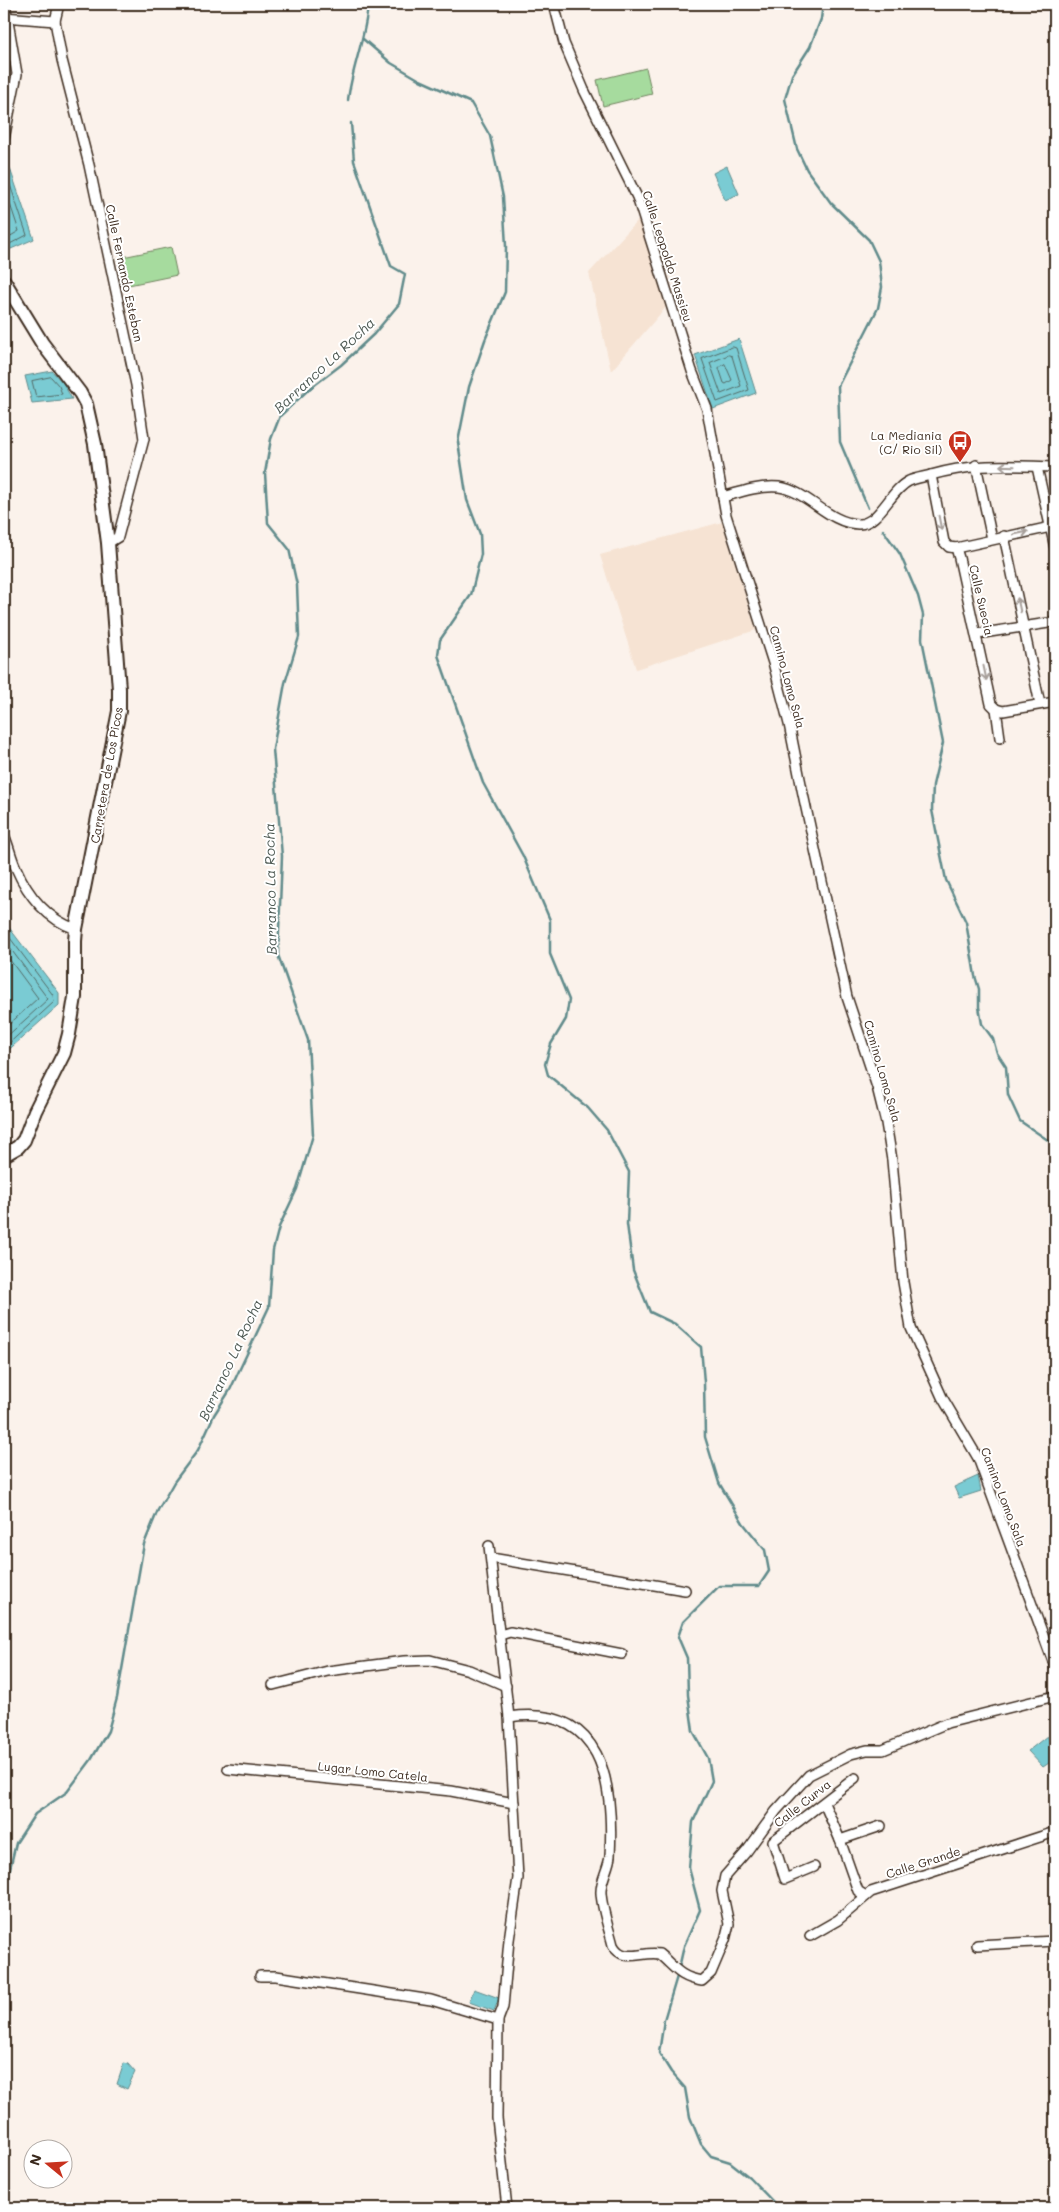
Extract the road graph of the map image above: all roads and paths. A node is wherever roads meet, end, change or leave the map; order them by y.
1 (5, 4) edge
2 (59, 4) edge
3 (554, 4) edge
4 (6, 17) edge
5 (55, 20) junction
6 (4, 139) edge
7 (4, 281) edge
8 (976, 465) junction
9 (1037, 467) junction
10 (1055, 468) edge
11 (931, 475) junction
12 (723, 496) junction
13 (1053, 526) edge
14 (1004, 536) junction
15 (992, 539) junction
16 (108, 542) junction
17 (956, 548) junction
18 (1055, 548) edge
19 (1055, 622) edge
20 (1024, 626) junction
21 (977, 634) junction
22 (1055, 702) edge
23 (1040, 704) junction
24 (996, 709) junction
25 (1000, 738) dead end
26 (4, 836) edge
27 (76, 929) junction
28 (4, 1155) edge
29 (489, 1546) dead end
30 (491, 1558) junction
31 (684, 1590) dead end
32 (500, 1635) junction
33 (622, 1654) dead end
34 (1055, 1667) edge
35 (273, 1685) dead end
36 (506, 1686) junction
37 (1055, 1696) edge
38 (509, 1717) junction
39 (228, 1769) dead end
40 (855, 1778) dead end
41 (514, 1803) junction
42 (824, 1803) junction
43 (881, 1826) dead end
44 (1055, 1832) edge
45 (840, 1840) junction
46 (814, 1867) dead end
47 (866, 1896) junction
48 (810, 1936) dead end
49 (1055, 1941) edge
50 (977, 1945) dead end
51 (260, 1976) dead end
52 (498, 2020) junction
53 (507, 2208) edge

1 - 4 street
2 - 5 street, Calle Fernando Esteban
3 - 12 street, Calle Leopoldo Massieu
4 - 5 street
4 - 6 street
5 - 16 street, Calle Fernando Esteban
7 - 16 main road, Carretera de Los Picos
9 -> 8 street
8 - 11 street
8 - 15 street
9 - 10 street
9 - 13 street
11 - 12 street
11 -> 17 street, Calle Suecia
12 - 34 street, Camino Lomo Sala
14 -> 13 street
13 - 18 street
14 - 15 street
20 -> 14 street
15 - 17 street
16 - 27 main road, Carretera de Los Picos
17 - 21 street, Calle Suecia
19 - 20 street
20 - 21 street
20 - 23 street
21 -> 24 street, Calle Suecia
22 - 23 street
23 - 24 street
24 - 25 street, Calle Suecia
26 - 27 street
27 - 28 main road, Carretera de Los Picos
29 - 30 street
30 - 31 street
30 - 32 street
32 - 33 street
32 - 36 street
35 - 36 street
36 - 38 street
37 - 38 street
38 - 41 street
39 - 41 street, Lugar Lomo Catela
40 - 42 street, Calle Curva
41 - 52 street
42 - 45 street
42 - 46 street, Calle Curva
43 - 45 street
44 - 47 street, Calle Grande
45 - 47 street
47 - 48 street, Calle Grande
49 - 50 street
51 - 52 street
52 - 53 street

